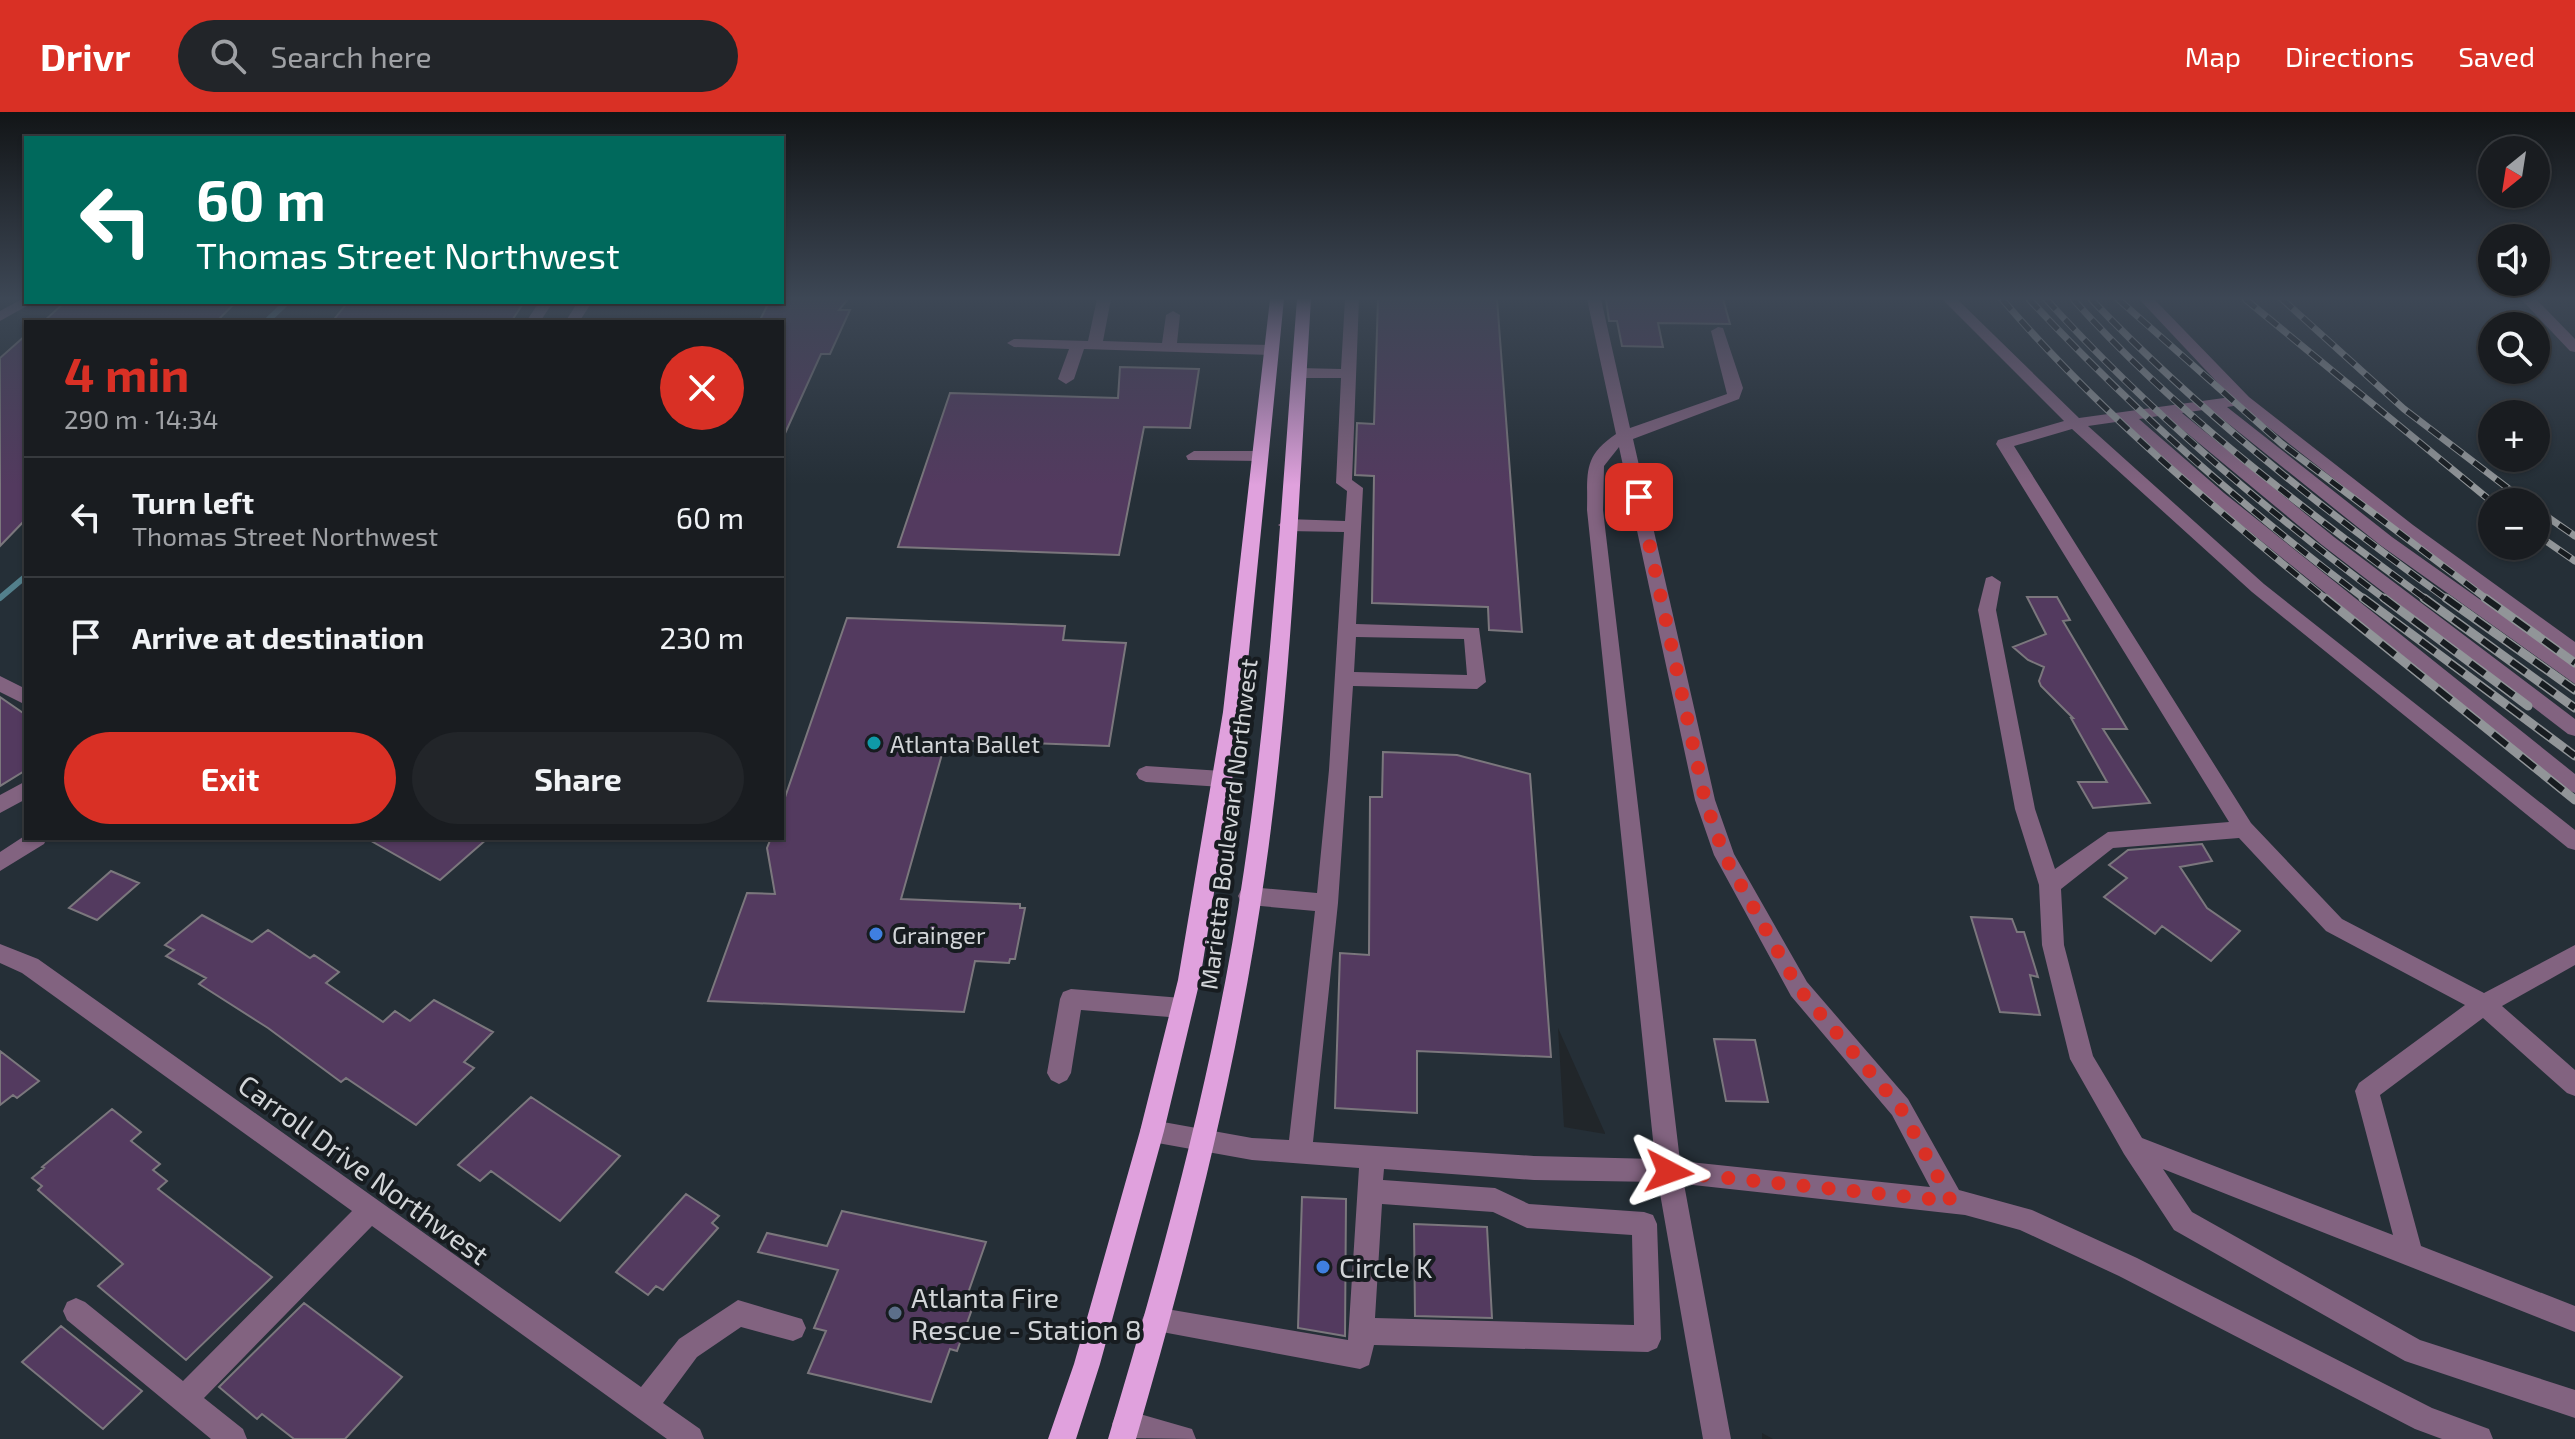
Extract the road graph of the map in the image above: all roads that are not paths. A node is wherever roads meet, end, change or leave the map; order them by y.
1 (1077, 361) edge
2 (1270, 361) edge
3 (1300, 361) edge
4 (1349, 361) edge
5 (1608, 361) edge
6 (1727, 361) edge
7 (2012, 361) edge
8 (2205, 361) edge
9 (1299, 373) junction
10 (1348, 374) junction
11 (1066, 379) dead end
12 (2243, 400) junction
13 (2213, 404) junction
14 (2168, 410) junction
15 (2125, 415) junction
16 (2075, 423) junction
17 (1626, 436) junction
18 (1194, 456) dead end
19 (1260, 456) junction
20 (1287, 525) junction
21 (1353, 527) junction
22 (1992, 582) dead end
23 (1347, 630) junction
24 (2575, 651) edge
25 (2575, 677) edge
26 (1344, 679) junction
27 (0, 683) edge
28 (24, 697) edge
29 (2575, 729) edge
30 (1146, 774) dead end
31 (1222, 779) junction
32 (2575, 785) edge
33 (24, 790) edge
34 (0, 805) edge
35 (2244, 829) junction
36 (34, 840) edge
37 (2575, 842) edge
38 (0, 863) edge
39 (2050, 885) junction
40 (1249, 896) junction
41 (1327, 903) junction
42 (0, 953) edge
43 (2575, 954) edge
44 (2484, 1004) junction
45 (1182, 1008) junction
46 (1059, 1073) dead end
47 (2575, 1085) edge
48 (1152, 1131) junction
49 (1203, 1140) junction
50 (2133, 1146) junction
51 (1300, 1153) junction
52 (1372, 1158) junction
53 (1669, 1172) junction
54 (1370, 1191) junction
55 (1951, 1201) junction
56 (371, 1210) junction
57 (2410, 1252) junction
58 (76, 1311) dead end
59 (2575, 1319) edge
60 (1155, 1320) junction
61 (793, 1328) dead end
62 (1362, 1331) junction
63 (184, 1399) junction
64 (2575, 1404) edge
65 (644, 1406) junction
66 (1124, 1432) edge
67 (233, 1439) edge
68 (690, 1439) edge
69 (1062, 1439) edge
70 (1182, 1439) edge
71 (1717, 1439) edge
72 (2479, 1439) edge

1 - 11 street
2 - 19 main road
3 - 9 main road, Marietta Boulevard Northwest
4 - 10 street
5 - 17 street
6 - 17 street
7 - 16 street
8 - 12 street
9 - 10 street
9 - 20 main road, Marietta Boulevard Northwest
10 - 21 street
12 - 13 street
12 - 24 street
13 - 14 street
13 - 25 street
14 - 15 street
14 - 29 street
15 - 16 street
15 - 32 street
16 - 35 street
16 - 37 street
17 - 53 street
17 - 55 street
18 - 19 street
19 - 31 main road
20 - 21 street
20 - 40 main road, Marietta Boulevard Northwest
21 - 23 street
22 - 39 street
23 - 26 street
23 - 26 street
26 - 41 street
27 - 28 street
30 - 31 street
31 - 45 main road
33 - 34 street
35 - 39 street
35 - 44 street
36 - 38 street
39 - 50 street
40 - 41 street
40 - 49 main road, Marietta Boulevard Northwest
41 - 51 street
42 - 56 street, Carroll Drive Northwest
43 - 44 street
44 - 47 street
44 - 57 street
45 - 46 street
45 - 48 main road
48 - 49 street
48 - 69 main road
49 - 51 street
49 - 60 main road, Marietta Boulevard Northwest
50 - 57 street
50 - 64 street
51 - 52 street
52 - 53 street
52 - 54 street
53 - 55 street
53 - 71 street
54 - 62 street
54 - 62 street
55 - 72 street
56 - 63 street
56 - 65 street, Carroll Drive Northwest
57 - 59 street
58 - 63 street
60 - 62 street
60 - 66 main road, Marietta Boulevard Northwest
61 - 65 street
63 - 67 street
65 - 68 street, Carroll Drive Northwest
66 - 70 street

